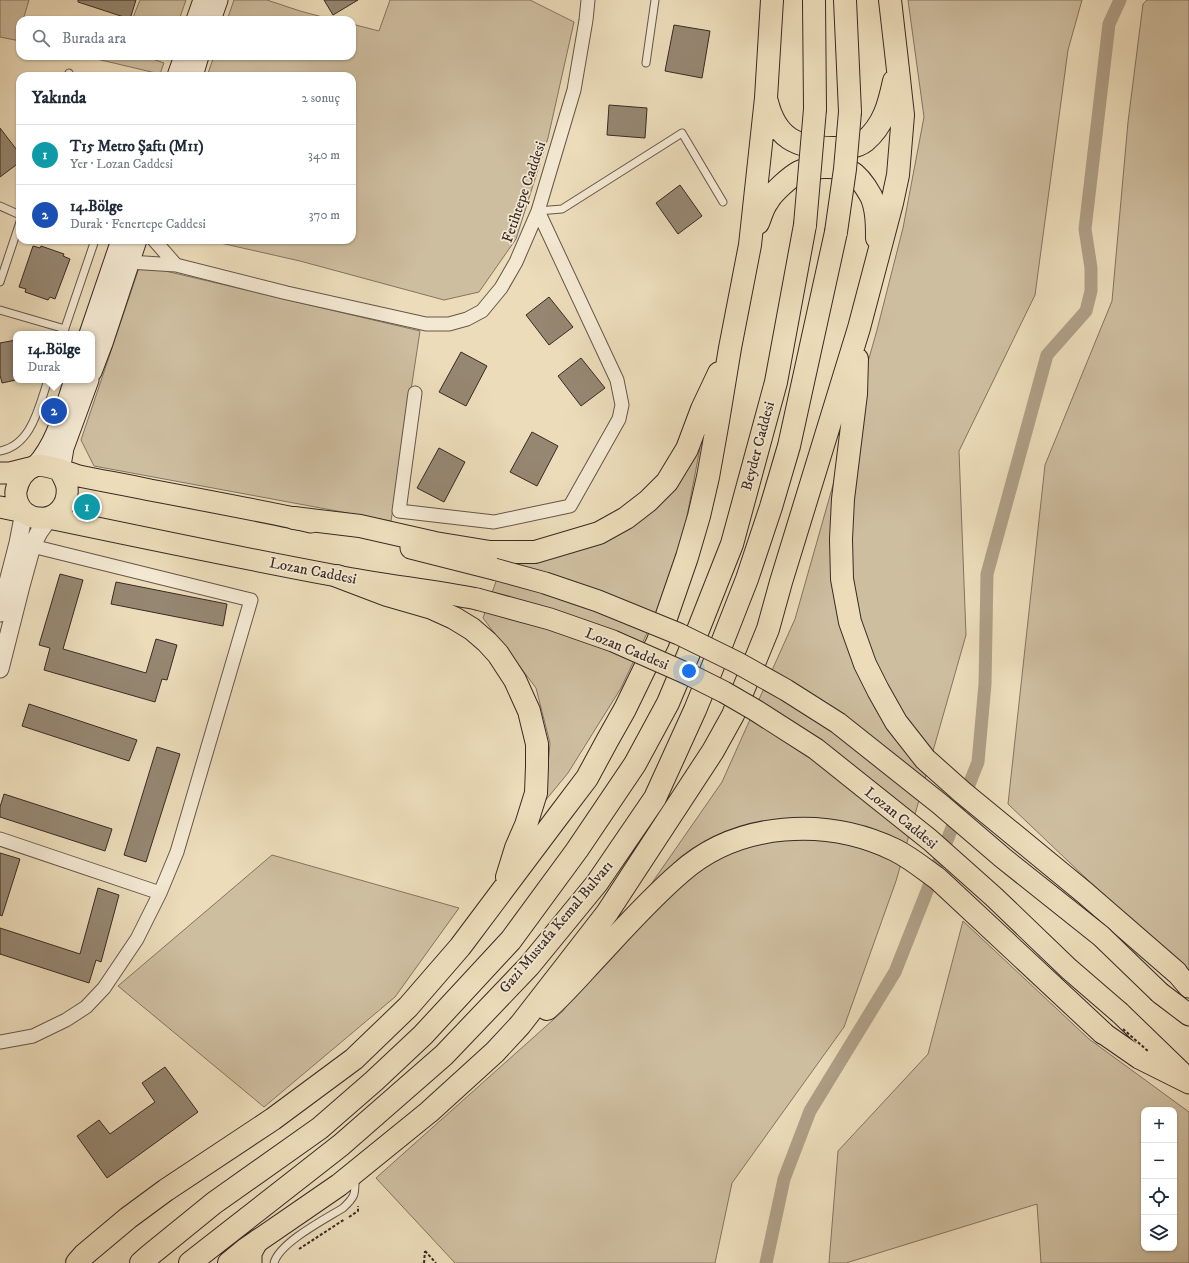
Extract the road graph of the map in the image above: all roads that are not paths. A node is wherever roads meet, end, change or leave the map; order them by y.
1 (203, 0) edge
2 (218, 0) edge
3 (588, 0) edge
4 (655, 0) edge
5 (772, 0) edge
6 (814, 0) edge
7 (845, 0) edge
8 (890, 0) edge
9 (197, 16) edge
10 (212, 16) edge
11 (183, 60) edge
12 (198, 60) edge
13 (898, 60) junction
14 (646, 63) dead end
15 (178, 72) edge
16 (194, 72) edge
17 (766, 98) junction
18 (723, 202) dead end
19 (0, 206) edge
20 (538, 211) junction
21 (16, 213) edge
22 (16, 234) edge
23 (94, 244) edge
24 (120, 244) edge
25 (136, 244) edge
26 (158, 244) edge
27 (750, 245) junction
28 (878, 258) junction
29 (129, 262) junction
30 (176, 264) junction
31 (0, 282) edge
32 (0, 310) edge
33 (859, 328) junction
34 (61, 331) edge
35 (64, 331) edge
36 (90, 331) edge
37 (730, 348) junction
38 (95, 364) edge
39 (47, 383) edge
40 (73, 383) edge
41 (88, 383) edge
42 (415, 393) dead end
43 (0, 451) edge
44 (33, 467) junction
45 (60, 471) junction
46 (0, 473) edge
47 (0, 507) edge
48 (24, 512) junction
49 (49, 518) junction
50 (294, 518) junction
51 (32, 546) junction
52 (337, 576) junction
53 (0, 613) edge
54 (686, 660) joint
55 (713, 666) joint
56 (0, 669) edge
57 (0, 839) edge
58 (503, 891) junction
59 (160, 893) junction
60 (1183, 980) edge
61 (1189, 1015) edge
62 (520, 1025) junction
63 (1103, 1033) joint
64 (0, 1042) edge
65 (1189, 1081) edge
66 (355, 1171) junction
67 (258, 1240) junction
68 (77, 1263) edge
69 (141, 1263) edge
70 (190, 1263) edge
71 (229, 1263) edge
72 (251, 1263) edge
73 (274, 1263) edge

1 - 9 main road
2 - 10 main road
3 - 20 street, Fetihtepe Caddesi
4 - 14 lane
5 - 17 highway
6 - 54 highway, Beyder Caddesi, bridge
7 - 55 highway, Beyder Caddesi, bridge
8 - 13 highway
11 - 15 main road
12 - 16 main road
13 - 17 highway
13 - 28 highway
17 - 27 highway
18 - 20 lane
19 - 21 lane
20 - 30 street, Fetihtepe Caddesi
20 - 42 street
22 - 31 lane
23 - 35 lane
24 - 36 main road
25 - 29 main road
26 - 30 street
27 - 28 highway
27 - 37 highway
28 - 33 highway
29 - 30 street, Fetihtepe Caddesi
29 - 38 main road
32 - 34 lane
33 - 60 highway
33 - 62 highway
37 - 50 highway
37 - 58 highway
39 - 43 lane
40 - 44 main road
41 - 45 main road
44 - 45 main road
44 - 46 main road
44 - 48 main road
45 - 49 main road
45 - 50 main road
47 - 48 main road
48 - 49 main road
48 - 53 street
49 - 51 street
49 - 52 main road, Lozan Caddesi
50 - 61 main road, bridge
51 - 56 street
51 - 59 street
52 - 58 highway
52 - 65 main road, Lozan Caddesi, bridge
54 - 69 highway, Gazi Mustafa Kemal Bulvarı
55 - 70 highway, Gazi Mustafa Kemal Bulvarı
57 - 59 street
58 - 68 highway
59 - 64 street
62 - 63 highway
62 - 66 highway
63 - 65 main road
66 - 67 highway
66 - 73 lane
67 - 71 highway
67 - 72 main road

